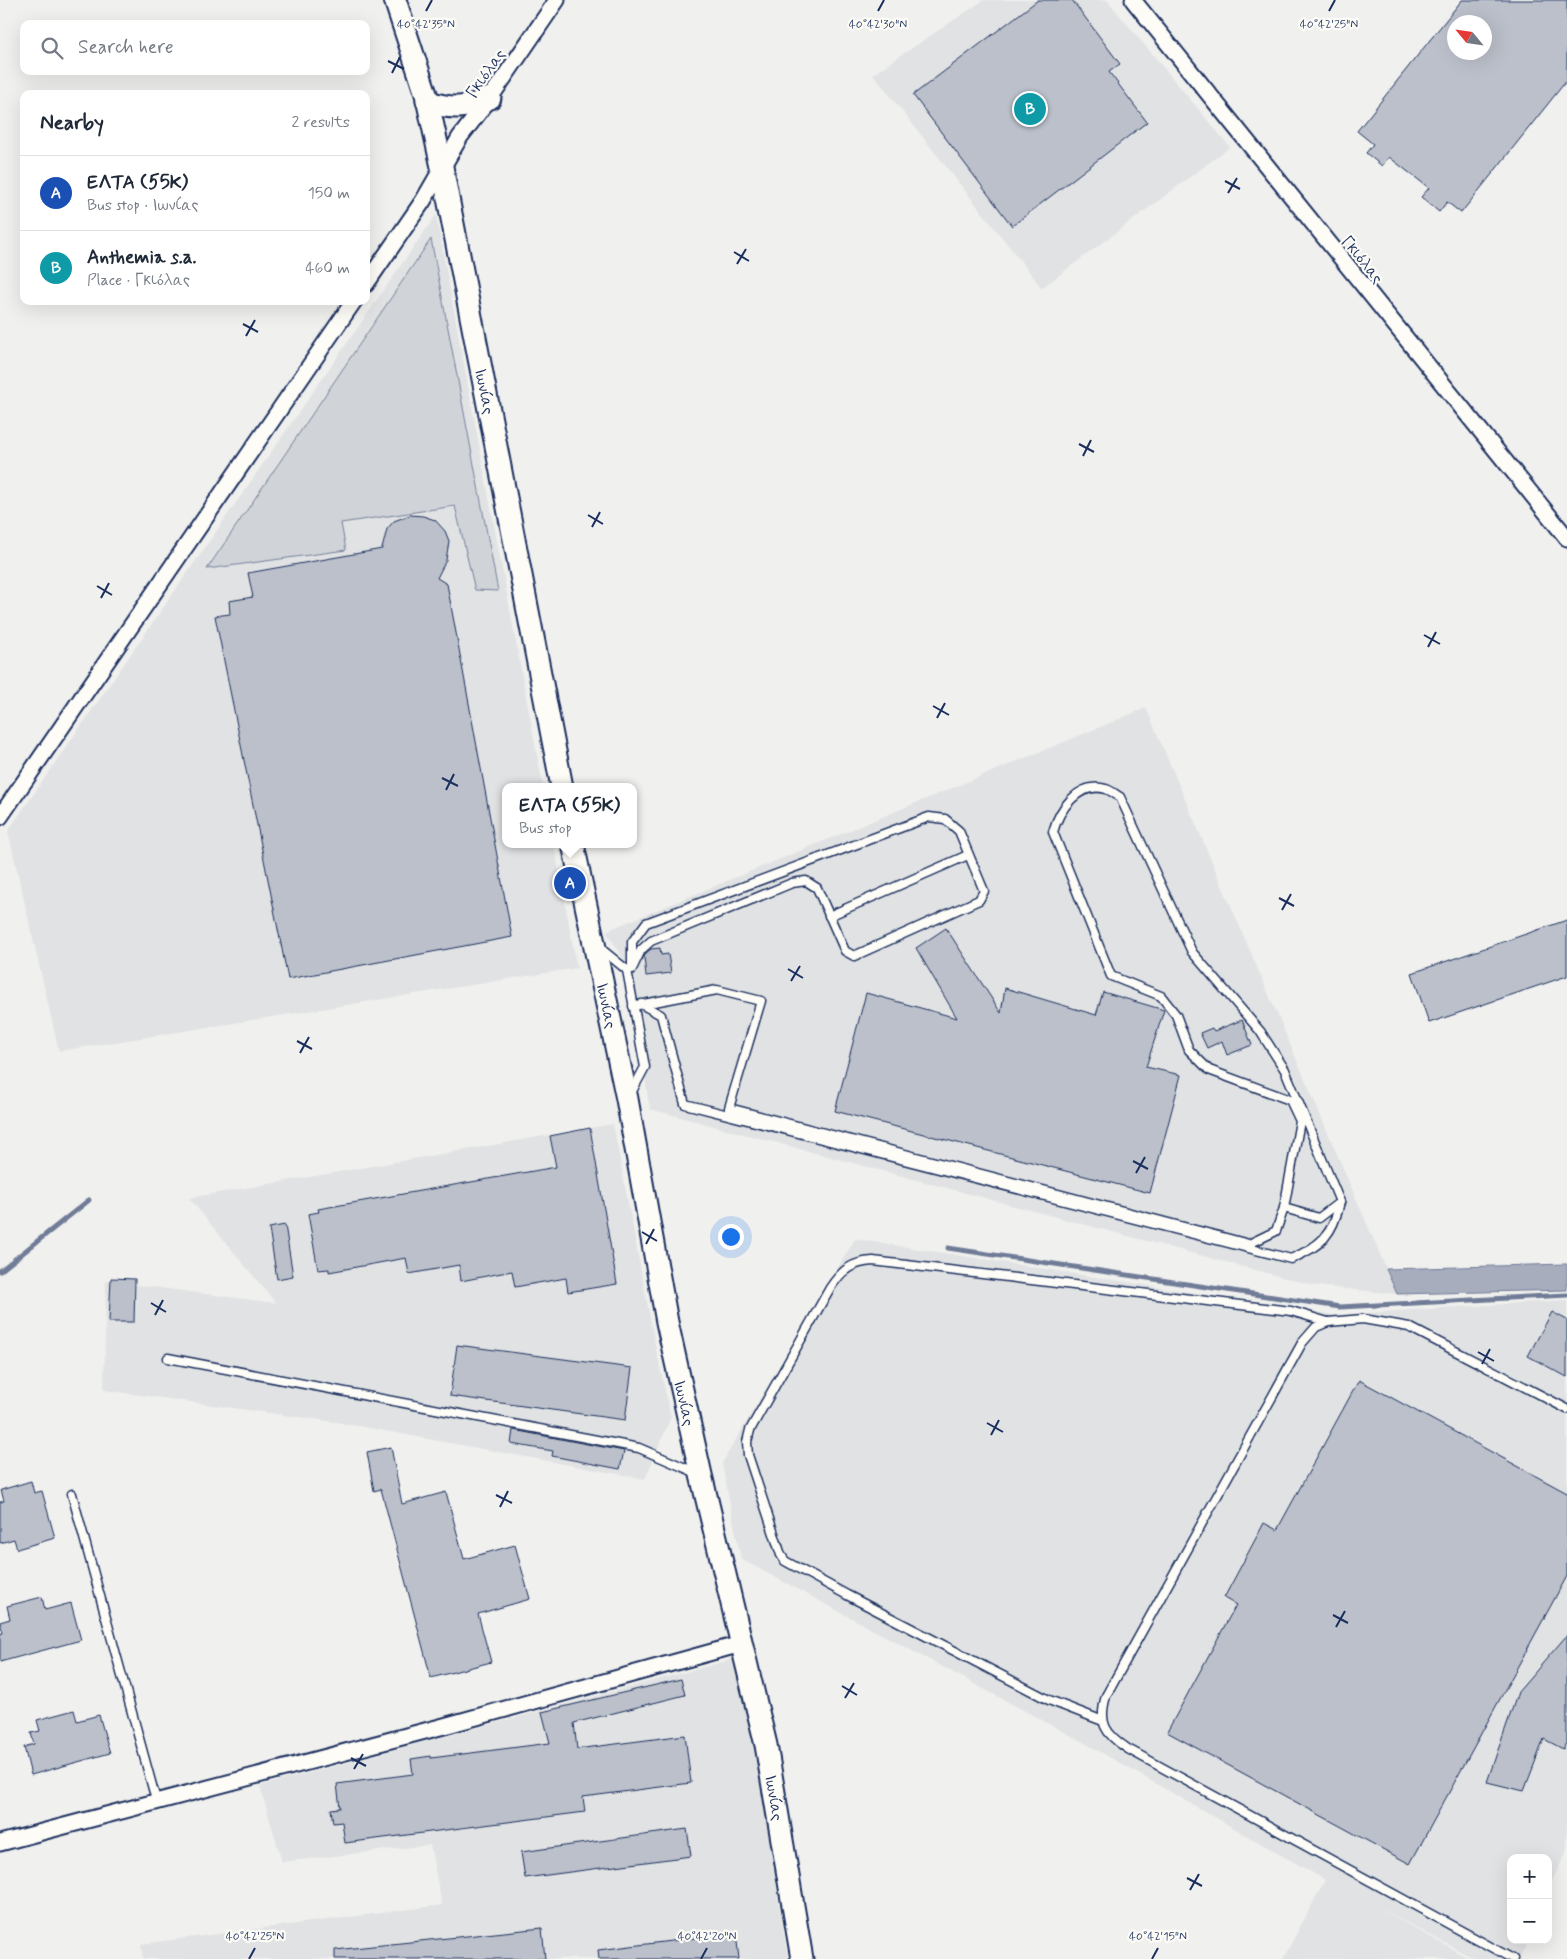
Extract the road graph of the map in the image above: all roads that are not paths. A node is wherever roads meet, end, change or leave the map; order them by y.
1 (395, 0) edge
2 (558, 0) edge
3 (1134, 0) edge
4 (490, 98) junction
5 (427, 101) junction
6 (442, 167) junction
7 (370, 278) edge
8 (351, 305) edge
9 (1567, 538) edge
10 (561, 783) edge
11 (0, 817) edge
12 (574, 848) edge
13 (968, 855) junction
14 (829, 916) junction
15 (593, 943) junction
16 (630, 969) junction
17 (637, 1005) junction
18 (627, 1099) junction
19 (1340, 1202) junction
20 (1284, 1208) junction
21 (1328, 1322) junction
22 (168, 1358) dead end
23 (1567, 1409) edge
24 (701, 1475) junction
25 (72, 1494) dead end
26 (741, 1644) junction
27 (1103, 1721) junction
28 (156, 1800) junction
29 (0, 1843) edge
30 (802, 1959) edge
31 (1513, 1959) edge

1 - 5 street, Ιωνίας
2 - 4 street, Γκιόλας
3 - 9 street, Γκιόλας
4 - 5 street
4 - 6 street, Γκιόλας
5 - 6 street, Ιωνίας
6 - 7 street, Γκιόλας
6 - 10 street, Ιωνίας
8 - 11 street
12 - 15 street, Ιωνίας
13 - 14 lane
13 - 14 lane
13 - 16 lane
14 - 16 lane
15 - 16 lane
15 - 18 street, Ιωνίας
16 - 17 lane
17 - 18 lane
17 - 19 lane
17 - 20 lane
18 - 24 street, Ιωνίας
19 - 20 lane
19 - 20 lane
21 - 23 lane
21 - 27 lane
21 - 27 lane
22 - 24 lane
24 - 26 street, Ιωνίας
25 - 28 lane
26 - 28 street
26 - 30 street, Ιωνίας
27 - 31 lane
28 - 29 street

